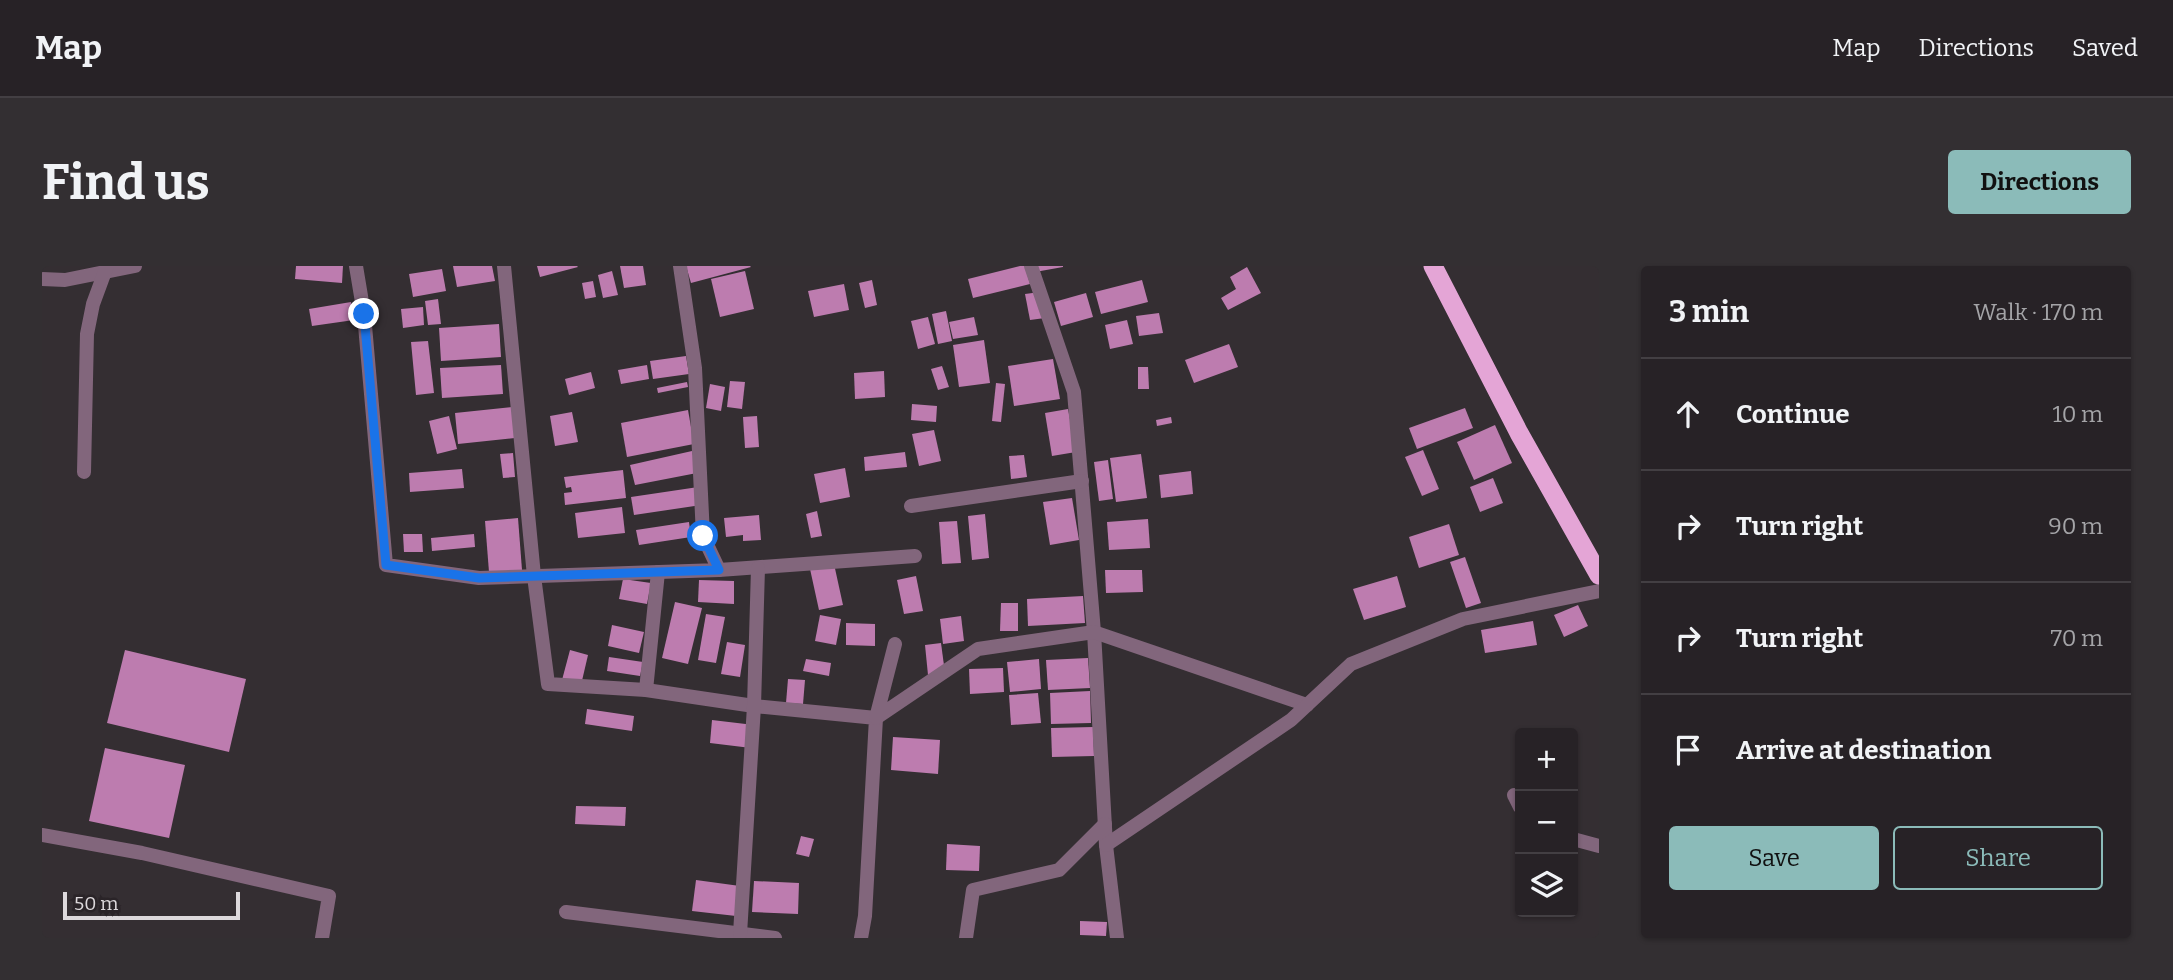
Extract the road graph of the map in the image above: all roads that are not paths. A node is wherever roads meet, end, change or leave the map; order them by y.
1 (135, 266) edge
2 (356, 266) edge
3 (504, 266) edge
4 (680, 266) edge
5 (1031, 266) edge
6 (1433, 266) edge
7 (107, 269) edge
8 (42, 279) edge
9 (84, 472) dead end
10 (1082, 481) junction
11 (911, 506) dead end
12 (915, 556) dead end
13 (758, 568) junction
14 (719, 570) junction
15 (657, 572) junction
16 (1599, 575) edge
17 (534, 576) junction
18 (1599, 591) edge
19 (1094, 632) junction
20 (895, 645) dead end
21 (646, 690) junction
22 (1307, 705) junction
23 (754, 706) junction
24 (876, 718) junction
25 (1105, 824) junction
26 (42, 835) edge
27 (1578, 840) edge
28 (1106, 845) junction
29 (1599, 846) edge
30 (566, 912) dead end
31 (740, 934) junction
32 (322, 938) edge
33 (775, 938) edge
34 (861, 938) edge
35 (966, 938) edge
36 (1117, 938) edge

1 - 7 street
2 - 17 street
3 - 17 street
4 - 14 street
5 - 10 street
6 - 16 highway
7 - 8 street
7 - 9 street
10 - 11 street
10 - 19 street
12 - 13 street
13 - 14 street
13 - 23 street
14 - 15 street
15 - 17 street
15 - 21 street
17 - 21 street
18 - 22 street
19 - 22 street
19 - 24 street
19 - 25 street
20 - 24 street
21 - 23 street
22 - 28 street
23 - 24 street
23 - 31 street
24 - 34 street
25 - 28 street
25 - 35 street
26 - 32 street
27 - 29 street
28 - 36 street
30 - 31 street
31 - 33 street

